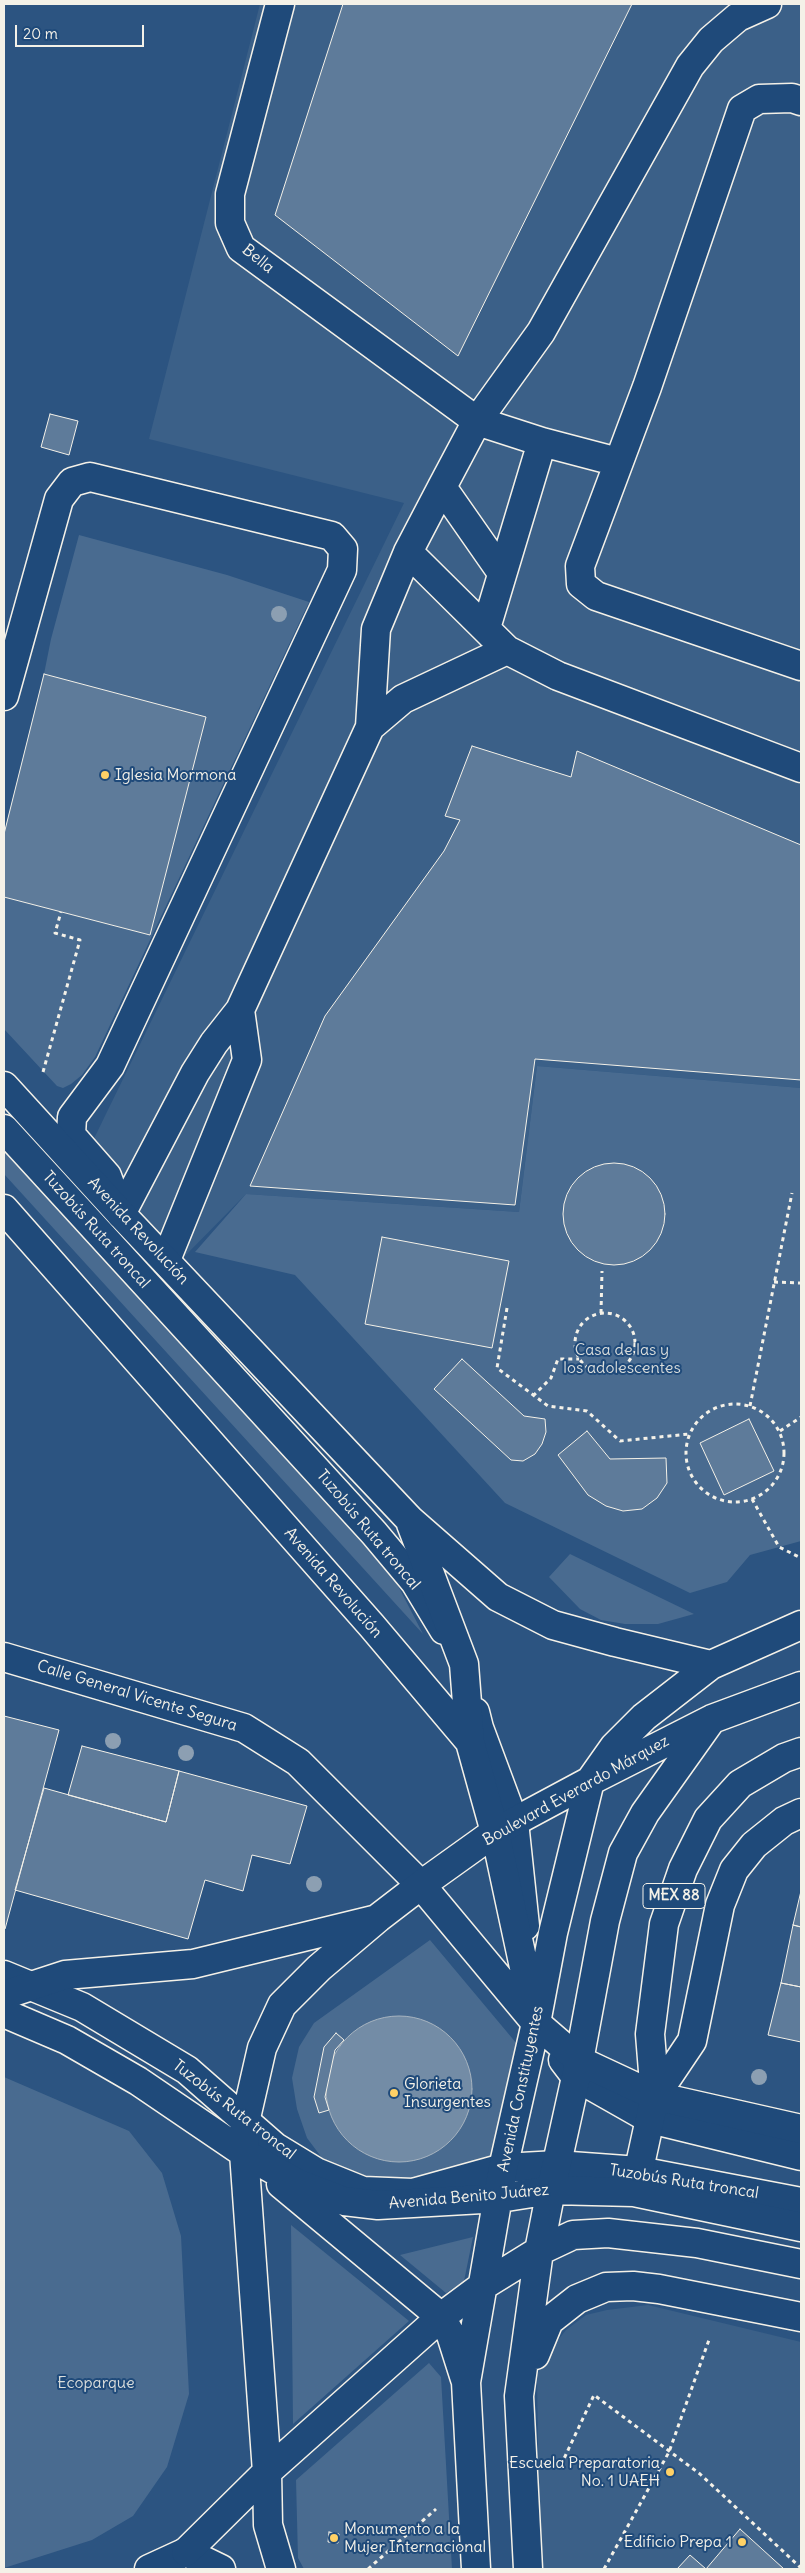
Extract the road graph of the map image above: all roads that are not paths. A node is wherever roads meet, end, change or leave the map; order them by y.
1 (280, 4) edge
2 (766, 4) edge
3 (801, 101) edge
4 (478, 421) junction
5 (542, 442) junction
6 (618, 462) junction
7 (442, 487) junction
8 (408, 552) junction
9 (502, 573) junction
10 (486, 628) junction
11 (507, 650) junction
12 (801, 666) edge
13 (4, 696) edge
14 (370, 727) junction
15 (801, 768) edge
16 (240, 1010) junction
17 (4, 1086) edge
18 (4, 1129) edge
19 (4, 1209) edge
20 (121, 1214) junction
21 (166, 1260) junction
22 (410, 1520) junction
23 (801, 1625) edge
24 (4, 1657) edge
25 (464, 1664) junction
26 (711, 1665) junction
27 (801, 1686) edge
28 (712, 1719) junction
29 (470, 1742) junction
30 (801, 1752) edge
31 (590, 1781) junction
32 (795, 1819) edge
33 (505, 1827) junction
34 (421, 1885) junction
35 (378, 1918) junction
36 (4, 1975) edge
37 (31, 1986) junction
38 (4, 1995) edge
39 (4, 2013) edge
40 (536, 2023) junction
41 (578, 2069) junction
42 (652, 2108) junction
43 (245, 2122) junction
44 (801, 2129) edge
45 (244, 2153) junction
46 (801, 2156) edge
47 (503, 2168) junction
48 (554, 2178) junction
49 (636, 2182) junction
50 (500, 2198) junction
51 (801, 2202) edge
52 (801, 2227) edge
53 (539, 2251) junction
54 (801, 2264) edge
55 (484, 2286) junction
56 (442, 2317) junction
57 (801, 2317) edge
58 (466, 2382) junction
59 (519, 2396) junction
60 (267, 2472) junction
61 (186, 2552) junction
62 (156, 2568) edge
63 (221, 2569) edge
64 (281, 2569) edge
65 (476, 2569) edge
66 (528, 2569) edge

1 - 4 main road, Bella
2 - 4 main road
3 - 6 main road
4 - 5 main road, Bella
4 - 7 main road
5 - 6 main road, Bella
5 - 9 main road
6 - 12 main road
7 - 8 main road
7 - 9 main road
8 - 10 main road
8 - 14 main road
9 - 10 main road
10 - 11 main road
11 - 14 main road
11 - 15 main road
13 - 20 main road
14 - 16 main road
16 - 20 main road
16 - 21 main road
17 - 20 main road, Avenida Revolución
18 - 25 main road, Tuzobús Ruta troncal
19 - 29 main road, Avenida Revolución
20 - 21 main road, Avenida Revolución
21 - 22 main road, Avenida Revolución
22 - 25 main road
22 - 26 main road, Avenida Revolución
23 - 26 main road
24 - 34 main road, Calle General Vicente Segura
25 - 29 main road
25 - 33 main road, Tuzobús Ruta troncal
26 - 31 main road, Avenida Constituyentes
27 - 28 main road, Boulevard Everardo Márquez
28 - 31 main road, Boulevard Everardo Márquez
28 - 41 main road
29 - 33 main road, Avenida Revolución
30 - 42 main road, MEX 88
31 - 33 main road, Boulevard Everardo Márquez
31 - 40 main road, Avenida Constituyentes
32 - 42 main road
33 - 34 main road, Boulevard Everardo Márquez
33 - 40 main road, Avenida Revolución
34 - 35 main road, Boulevard Everardo Márquez
34 - 40 main road
35 - 37 main road
35 - 43 main road, Boulevard Everardo Márquez
36 - 37 main road, Tuzobús Ruta troncal
37 - 38 main road
37 - 43 main road, Tuzobús Ruta troncal
39 - 45 main road, Avenida Benito Juárez
40 - 41 main road
40 - 47 main road, Avenida Constituyentes
41 - 42 main road
41 - 48 main road
42 - 44 main road
42 - 46 main road
42 - 49 main road, MEX 88
43 - 45 main road, Boulevard Everardo Márquez
43 - 47 main road, Tuzobús Ruta troncal
45 - 50 main road, Avenida Benito Juárez
45 - 56 main road
45 - 60 main road, Boulevard Everardo Márquez
47 - 48 main road, Tuzobús Ruta troncal
47 - 50 main road, Avenida Constituyentes
48 - 49 main road, Tuzobús Ruta troncal
48 - 50 main road, Avenida Benito Juárez
48 - 53 main road
49 - 51 main road, Tuzobús Ruta troncal
49 - 52 main road
50 - 55 main road, Avenida Constituyentes
53 - 54 main road
53 - 55 main road
53 - 59 main road
55 - 56 main road
55 - 58 main road, Avenida Constituyentes
56 - 58 main road
56 - 60 main road
57 - 59 main road
58 - 65 main road, Avenida Constituyentes
59 - 66 main road
60 - 61 main road
60 - 64 main road, Boulevard Everardo Márquez
61 - 62 main road
61 - 63 main road

